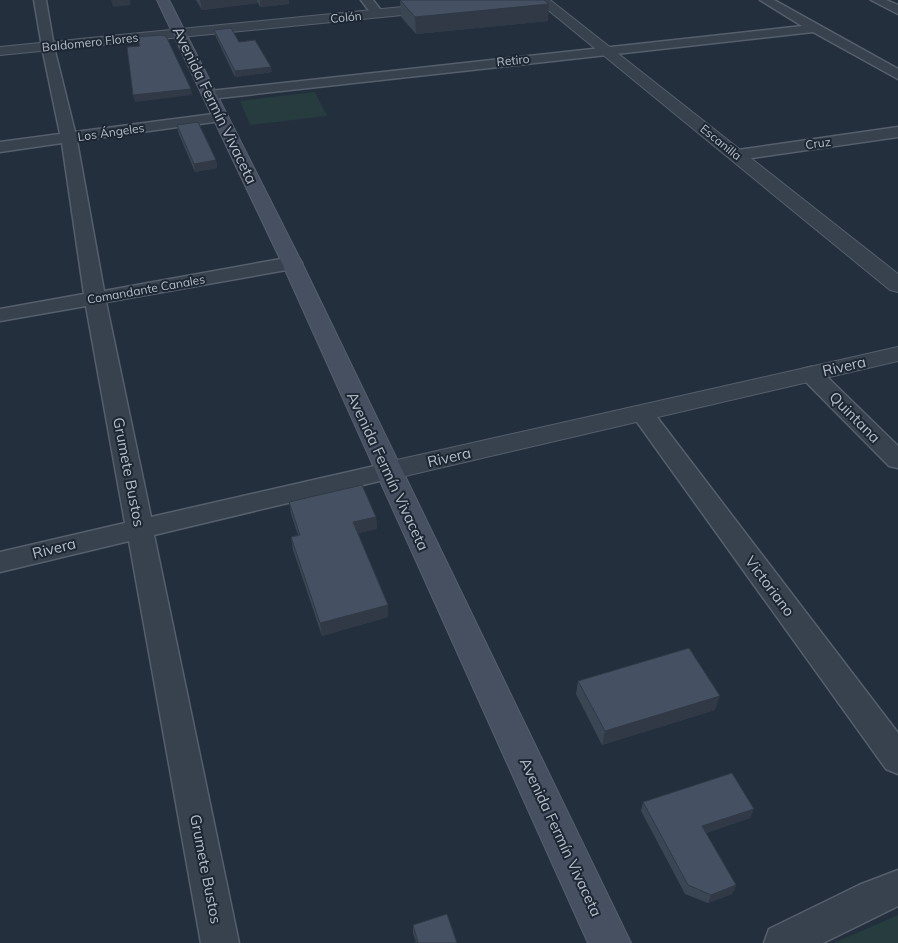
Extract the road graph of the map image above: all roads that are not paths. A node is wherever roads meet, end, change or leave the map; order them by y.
1 (40, 0) edge
2 (163, 0) edge
3 (367, 0) edge
4 (512, 0) edge
5 (542, 0) edge
6 (766, 0) edge
7 (877, 0) edge
8 (898, 10) edge
9 (377, 14) junction
10 (816, 28) junction
11 (180, 33) junction
12 (48, 47) junction
13 (608, 51) junction
14 (0, 52) edge
15 (898, 75) edge
16 (210, 95) junction
17 (221, 117) junction
18 (898, 132) edge
19 (68, 138) junction
20 (0, 146) edge
21 (738, 155) junction
22 (292, 263) junction
23 (898, 285) edge
24 (95, 298) junction
25 (0, 315) edge
26 (898, 354) edge
27 (811, 374) junction
28 (642, 413) junction
29 (898, 460) edge
30 (388, 471) junction
31 (140, 528) junction
32 (0, 562) edge
33 (898, 759) edge
34 (898, 888) edge
35 (220, 943) edge
36 (610, 943) edge
37 (784, 943) edge

1 - 12 street, Grumete Bustos
2 - 11 main road, Avenida Fermín Vivaceta
3 - 9 street
4 - 9 street, Colón
5 - 13 street, Escanilla
6 - 10 street
7 - 8 street
9 - 11 street, Colón
10 - 13 street, Retiro
10 - 15 street
11 - 12 street, Baldomero Flores
11 - 16 main road, Avenida Fermín Vivaceta
12 - 14 street, Baldomero Flores
12 - 19 street, Grumete Bustos
13 - 16 street, Retiro
13 - 21 street, Escanilla
16 - 17 main road, Avenida Fermín Vivaceta
17 - 19 street, Los Ángeles
17 - 22 main road, Avenida Fermín Vivaceta
18 - 21 street, Cruz
19 - 20 street, Los Ángeles
19 - 24 street, Grumete Bustos
21 - 23 street, Escanilla
22 - 24 street, Comandante Canales
22 - 30 main road, Avenida Fermín Vivaceta
24 - 25 street, Comandante Canales
24 - 31 street, Grumete Bustos
26 - 27 street, Rivera
27 - 28 street, Rivera
27 - 29 street, Quintana
28 - 30 street, Rivera
28 - 33 street, Victoriano
30 - 31 street, Rivera
30 - 36 main road, Avenida Fermín Vivaceta
31 - 32 street, Rivera
31 - 35 street, Grumete Bustos
34 - 37 street

